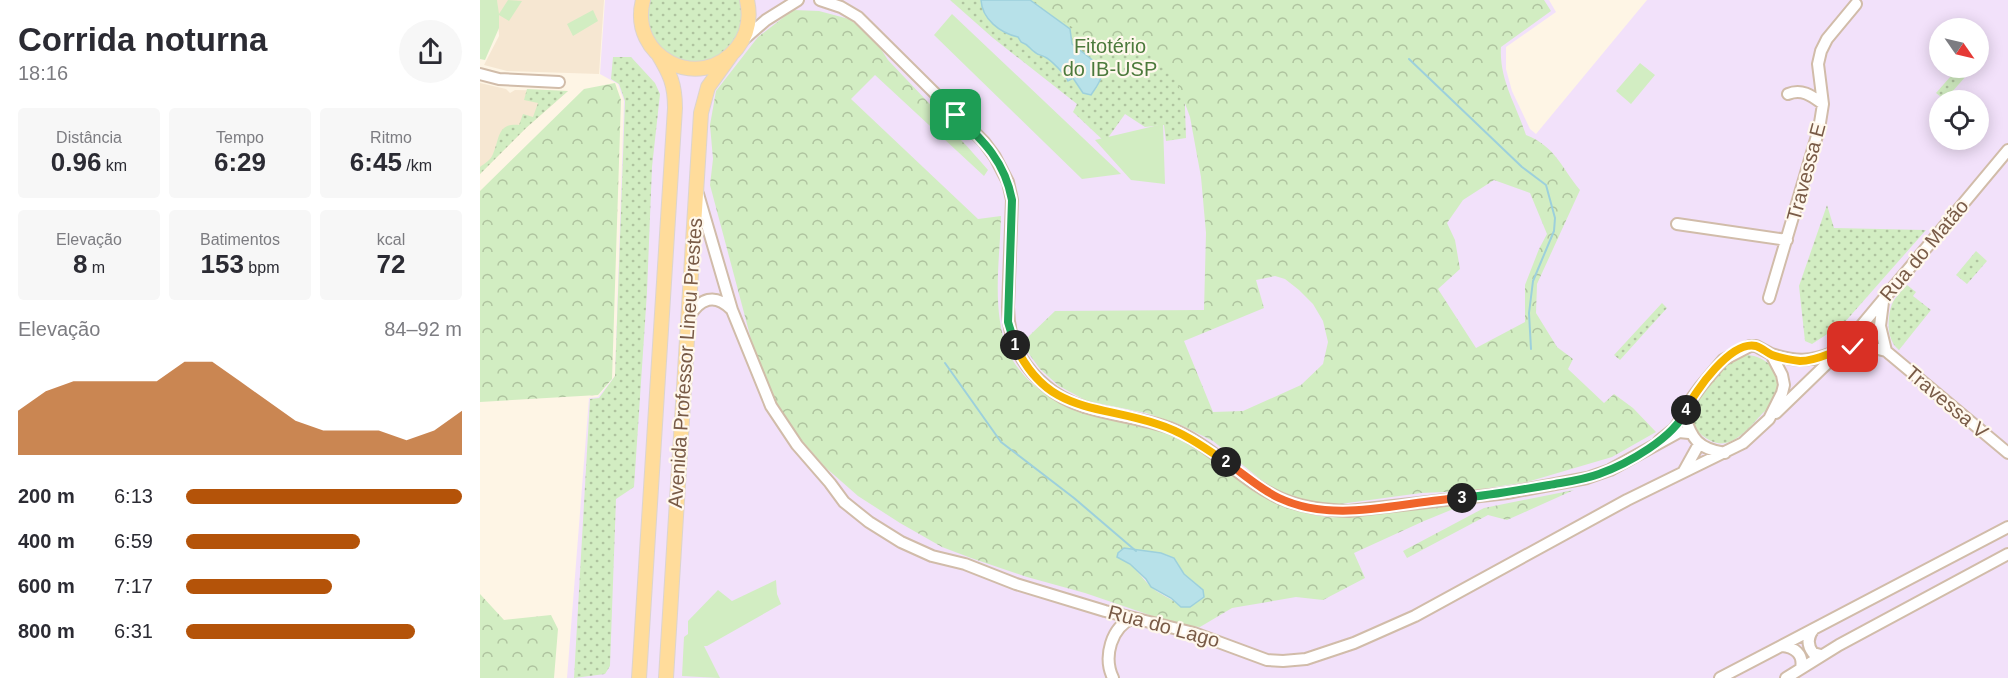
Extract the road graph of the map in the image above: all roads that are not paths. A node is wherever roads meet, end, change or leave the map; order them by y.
1 (643, 0) edge
2 (747, 0) edge
3 (798, 0) edge
4 (820, 0) edge
5 (1856, 4) dead end
6 (743, 41) junction
7 (658, 54) junction
8 (731, 55) junction
9 (480, 74) edge
10 (559, 82) dead end
11 (1788, 94) dead end
12 (1823, 104) junction
13 (2008, 150) edge
14 (696, 188) junction
15 (1677, 224) dead end
16 (1787, 240) junction
17 (1769, 298) dead end
18 (1884, 299) junction
19 (732, 310) junction
20 (688, 320) junction
21 (1842, 349) junction
22 (1886, 351) junction
23 (1771, 354) junction
24 (659, 367) junction
25 (685, 368) junction
26 (1684, 415) junction
27 (1769, 419) junction
28 (1689, 433) junction
29 (1659, 441) junction
30 (1699, 444) junction
31 (1725, 453) junction
32 (2008, 453) edge
33 (1684, 472) junction
34 (2008, 527) edge
35 (2008, 554) edge
36 (1105, 610) junction
37 (1132, 618) junction
38 (1814, 629) junction
39 (1113, 636) junction
40 (1782, 646) junction
41 (1821, 656) junction
42 (1801, 668) junction
43 (639, 678) edge
44 (666, 678) edge
45 (1113, 678) edge
46 (1720, 678) edge
47 (1786, 678) edge

1 - 7 main road, Avenida Professor Lineu Prestes
2 - 6 main road
3 - 6 street
4 - 29 street
5 - 12 street, Travessa E
6 - 8 main road, Avenida Professor Lineu Prestes
7 - 8 main road
7 - 24 main road, Avenida Professor Lineu Prestes
8 - 14 main road, Avenida Professor Lineu Prestes
9 - 10 street
11 - 12 street, Travessa E
12 - 16 street, Travessa E
13 - 18 street, Rua do Matão
14 - 19 street, Rua do Lago
14 - 20 main road, Avenida Professor Lineu Prestes
15 - 16 street, Travessa E
16 - 17 street, Travessa E
18 - 21 street, Rua do Matão
18 - 22 street
19 - 20 street
19 - 36 street, Rua do Lago
20 - 25 main road, Avenida Professor Lineu Prestes
21 - 22 street
21 - 23 street
21 - 27 street, Rua do Matão
22 - 32 street, Travessa V
23 - 26 street
23 - 27 street
24 - 25 main road
24 - 43 main road, Avenida Professor Lineu Prestes
25 - 44 main road, Avenida Professor Lineu Prestes
26 - 28 street
26 - 29 street
27 - 31 street
28 - 29 street
28 - 30 street
30 - 31 street
30 - 33 street
31 - 33 street, Rua do Lago
33 - 37 street, Rua do Lago
34 - 38 street
35 - 41 street
36 - 37 street, Rua do Lago
36 - 39 street
37 - 39 street
38 - 40 street
38 - 41 street
39 - 45 street
40 - 42 street
40 - 46 street
41 - 42 street
42 - 47 street

